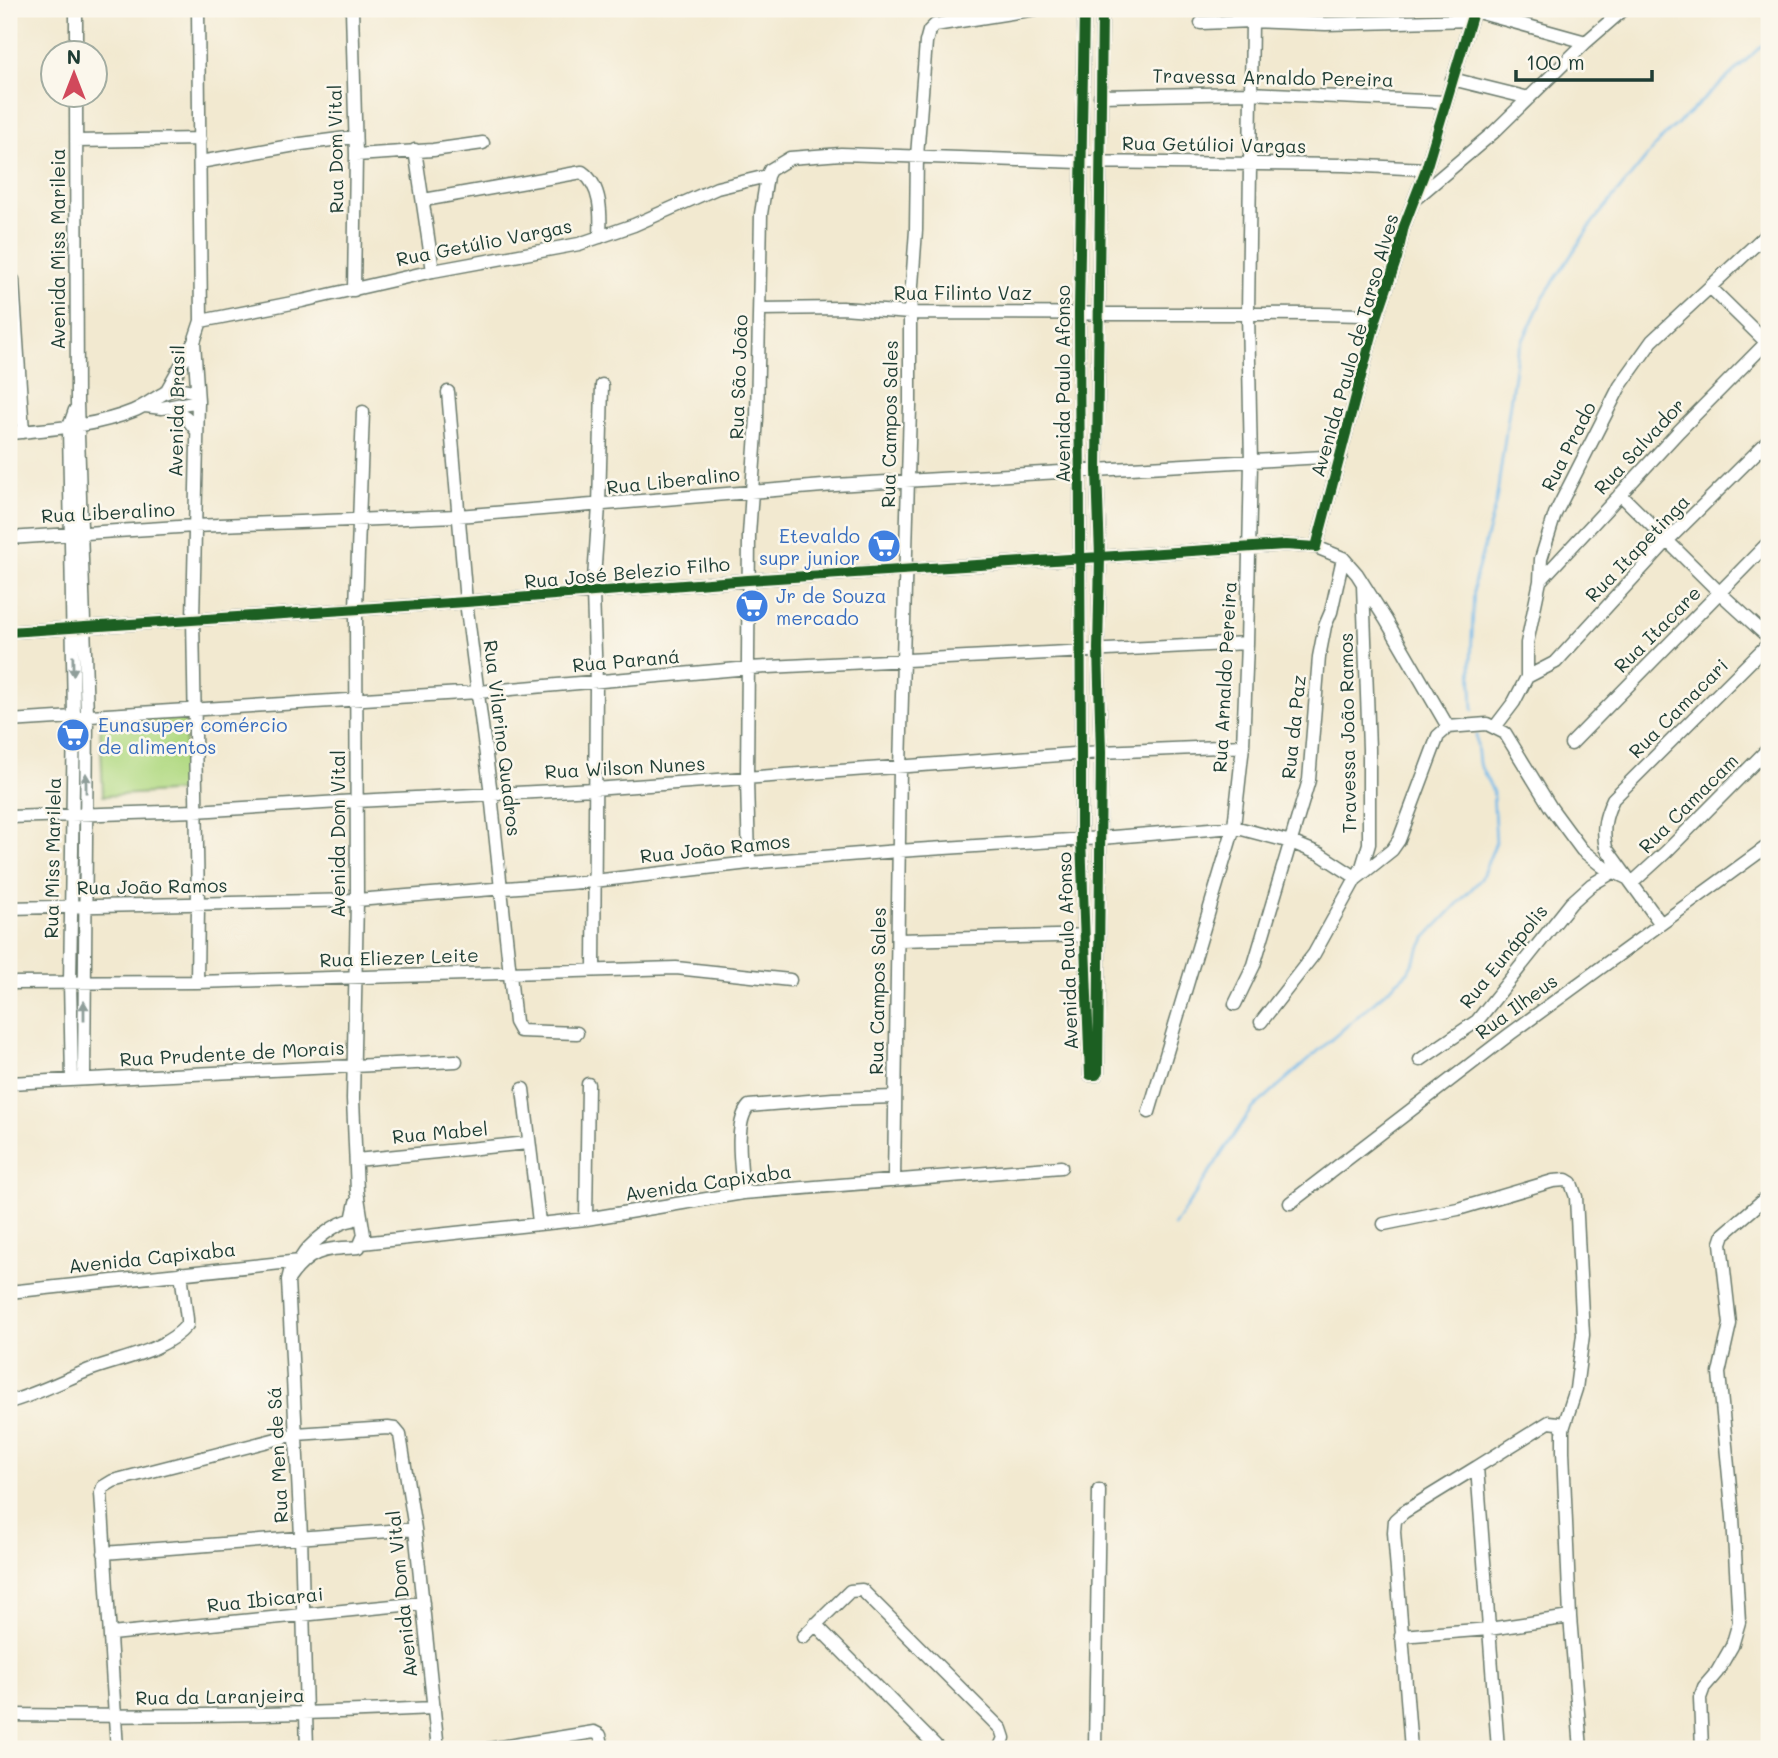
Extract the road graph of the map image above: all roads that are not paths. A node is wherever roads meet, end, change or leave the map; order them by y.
1 (76, 9) edge
2 (198, 9) edge
3 (352, 9) edge
4 (1036, 9) edge
5 (1084, 9) edge
6 (1102, 9) edge
7 (1624, 9) edge
8 (1473, 13) edge
9 (1252, 21) junction
10 (1201, 23) dead end
11 (76, 38) edge
12 (1586, 42) junction
13 (1452, 79) junction
14 (1250, 93) junction
15 (1100, 96) junction
16 (1529, 99) junction
17 (1446, 102) junction
18 (76, 108) edge
19 (354, 137) junction
20 (200, 139) junction
21 (76, 141) junction
22 (482, 143) dead end
23 (415, 150) junction
24 (356, 155) junction
25 (917, 156) junction
26 (200, 162) junction
27 (1080, 162) junction
28 (1100, 162) junction
29 (1250, 164) junction
30 (1426, 169) junction
31 (767, 176) junction
32 (1415, 199) junction
33 (424, 200) junction
34 (1769, 232) edge
35 (600, 237) junction
36 (433, 271) junction
37 (13, 280) dead end
38 (1710, 287) junction
39 (354, 290) junction
40 (759, 309) junction
41 (1079, 312) junction
42 (910, 313) junction
43 (1099, 313) junction
44 (1248, 313) junction
45 (1376, 320) junction
46 (201, 321) junction
47 (194, 342) junction
48 (1768, 343) edge
49 (602, 385) dead end
50 (167, 390) junction
51 (448, 392) dead end
52 (197, 397) junction
53 (145, 406) junction
54 (170, 407) junction
55 (363, 412) dead end
56 (74, 426) junction
57 (195, 429) junction
58 (23, 432) junction
59 (9, 433) edge
60 (1769, 440) edge
61 (1341, 456) junction
62 (1251, 463) junction
63 (1097, 470) junction
64 (1080, 471) junction
65 (908, 481) junction
66 (751, 491) junction
67 (1620, 494) junction
68 (599, 506) junction
69 (458, 516) junction
70 (360, 521) junction
71 (194, 526) junction
72 (77, 533) junction
73 (9, 538) edge
74 (1669, 539) junction
75 (1769, 542) edge
76 (1249, 548) junction
77 (1316, 548) junction
78 (1080, 558) junction
79 (1100, 558) junction
80 (1343, 558) junction
81 (905, 570) junction
82 (748, 580) junction
83 (1540, 581) junction
84 (1363, 584) junction
85 (593, 593) junction
86 (1720, 593) junction
87 (466, 603) junction
88 (356, 608) junction
89 (193, 619) junction
90 (78, 627) junction
91 (9, 632) edge
92 (1769, 638) edge
93 (1247, 643) junction
94 (1769, 643) edge
95 (1081, 649) junction
96 (1098, 649) junction
97 (903, 660) junction
98 (749, 668) junction
99 (1527, 677) junction
100 (596, 683) junction
101 (478, 692) junction
102 (357, 699) junction
103 (195, 710) junction
104 (80, 716) junction
105 (9, 721) edge
106 (1448, 727) junction
107 (1495, 727) junction
108 (1572, 744) dead end
109 (1243, 746) junction
110 (1769, 748) edge
111 (1101, 752) junction
112 (1081, 754) junction
113 (900, 768) junction
114 (747, 779) junction
115 (594, 789) junction
116 (491, 794) junction
117 (356, 801) junction
118 (195, 811) junction
119 (86, 813) junction
120 (71, 814) junction
121 (9, 817) edge
122 (1234, 827) junction
123 (1101, 838) junction
124 (1081, 839) junction
125 (1291, 842) junction
126 (1769, 845) edge
127 (898, 850) junction
128 (749, 863) junction
129 (1613, 872) junction
130 (1357, 878) junction
131 (1630, 880) junction
132 (594, 881) junction
133 (501, 887) junction
134 (357, 900) junction
135 (198, 905) junction
136 (77, 906) junction
137 (9, 908) edge
138 (1661, 925) junction
139 (1101, 935) junction
140 (1085, 936) junction
141 (899, 940) junction
142 (594, 970) junction
143 (511, 972) junction
144 (354, 978) junction
145 (789, 980) dead end
146 (77, 982) junction
147 (197, 982) junction
148 (9, 983) edge
149 (1235, 1004) dead end
150 (1261, 1022) dead end
151 (577, 1033) dead end
152 (1420, 1060) dead end
153 (456, 1061) dead end
154 (353, 1066) junction
155 (78, 1079) junction
156 (9, 1083) edge
157 (588, 1084) dead end
158 (523, 1088) dead end
159 (894, 1097) junction
160 (1149, 1112) dead end
161 (528, 1143) junction
162 (356, 1160) junction
163 (1060, 1167) dead end
164 (894, 1181) junction
165 (357, 1191) junction
166 (743, 1194) junction
167 (1769, 1195) edge
168 (1290, 1203) dead end
169 (586, 1219) junction
170 (539, 1222) junction
171 (1384, 1224) dead end
172 (357, 1245) junction
173 (300, 1261) junction
174 (181, 1273) junction
175 (288, 1280) junction
176 (9, 1292) edge
177 (9, 1402) edge
178 (1563, 1429) junction
179 (296, 1433) junction
180 (1477, 1467) junction
181 (1099, 1490) dead end
182 (415, 1529) junction
183 (301, 1536) junction
184 (104, 1553) junction
185 (423, 1603) junction
186 (303, 1615) junction
187 (1570, 1617) junction
188 (816, 1624) junction
189 (1489, 1629) junction
190 (111, 1634) junction
191 (1401, 1636) junction
192 (803, 1637) dead end
193 (432, 1708) junction
194 (307, 1714) junction
195 (9, 1715) edge
196 (116, 1717) junction
197 (117, 1749) edge
198 (307, 1749) edge
199 (438, 1749) edge
200 (488, 1749) edge
201 (603, 1749) edge
202 (939, 1749) edge
203 (999, 1749) edge
204 (1095, 1749) edge
205 (1411, 1749) edge
206 (1498, 1749) edge
207 (1581, 1749) edge
208 (1702, 1749) edge

1 - 11 street
2 - 20 street, Avenida Brasil
3 - 19 street, Rua Dom Vital
4 - 25 street, Rua Campos Sales
5 - 27 street, Avenida Paulo Afonso
6 - 15 street, Avenida Paulo Afonso
7 - 12 street
8 - 9 street
8 - 12 street
8 - 13 street, Avenida Paulo de Tarso Alves
9 - 10 street
9 - 14 street, Rua Arnaldo Pereira
12 - 16 street
13 - 16 street
13 - 17 street, Avenida Paulo de Tarso Alves
14 - 15 street, Travessa Arnaldo Pereira
14 - 17 street, Travessa Arnaldo Pereira
14 - 29 street, Rua Arnaldo Pereira
15 - 28 street, Avenida Paulo Afonso
16 - 32 street
17 - 30 street, Avenida Paulo de Tarso Alves
18 - 21 street, Avenida Miss Marileia
19 - 24 street, Rua Dom Vital
19 - 26 street
20 - 21 street
20 - 26 street, Avenida Brasil
21 - 56 street, Avenida Miss Marileia
22 - 23 street
23 - 24 street
23 - 33 street
24 - 39 street, Rua Dom Vital
25 - 27 street, Rua Getúlioi Vargas
25 - 31 street
25 - 42 street, Rua Campos Sales
26 - 46 street, Avenida Brasil
27 - 28 street, Rua Getúlioi Vargas
27 - 41 street, Avenida Paulo Afonso
28 - 29 street, Rua Getúlioi Vargas
28 - 43 street, Avenida Paulo Afonso
29 - 30 street, Rua Getúlioi Vargas
29 - 44 street, Rua Arnaldo Pereira
30 - 32 street, Avenida Paulo de Tarso Alves
31 - 35 street, Rua Getúlio Vargas
31 - 40 street, Rua São João
32 - 45 street, Avenida Paulo de Tarso Alves
33 - 35 street
33 - 36 street
34 - 38 street, Rua Prado
35 - 36 street, Rua Getúlio Vargas
36 - 39 street, Rua Getúlio Vargas
37 - 58 street
38 - 48 street
38 - 83 street, Rua Prado
39 - 46 street, Rua Getúlio Vargas
40 - 42 street, Rua Filinto Vaz
40 - 66 street, Rua São João
41 - 42 street, Rua Filinto Vaz
41 - 43 street, Rua Filinto Vaz
41 - 64 street, Avenida Paulo Afonso
42 - 65 street, Rua Campos Sales
43 - 44 street, Rua Filinto Vaz
43 - 63 street, Avenida Paulo Afonso
44 - 45 street, Rua Filinto Vaz
44 - 62 street, Rua Arnaldo Pereira
45 - 61 street, Avenida Paulo de Tarso Alves
46 - 47 street, Avenida Brasil
47 - 50 street
47 - 52 street, Avenida Brasil
48 - 67 street, Rua Salvador
49 - 68 street
50 - 52 street
50 - 53 street
51 - 69 street, Rua Vilarino Quadros
52 - 54 street
52 - 57 street, Avenida Brasil
53 - 54 street
53 - 56 street
54 - 57 street
55 - 70 street, Avenida Dom Vital
56 - 58 street
56 - 72 street, Rua Miss Marilela
57 - 71 street, Avenida Brasil
58 - 59 street
60 - 74 street, Rua Itapetinga
61 - 62 street, Rua Liberalino
61 - 77 street, Avenida Paulo de Tarso Alves
62 - 63 street, Rua Liberalino
62 - 76 street, Rua Arnaldo Pereira
63 - 64 street, Rua Liberalino
63 - 79 street, Avenida Paulo Afonso
64 - 65 street, Rua Liberalino
64 - 78 street, Avenida Paulo Afonso
65 - 66 street, Rua Liberalino
65 - 81 street, Rua Campos Sales
66 - 68 street, Rua Liberalino
66 - 82 street, Rua São João
67 - 74 street
67 - 83 street, Rua Salvador
68 - 69 street, Rua Liberalino
68 - 85 street
69 - 70 street, Rua Liberalino
69 - 87 street, Rua Vilarino Quadros
70 - 71 street, Rua Liberalino
70 - 88 street, Avenida Dom Vital
71 - 72 street, Rua Liberalino
71 - 89 street, Avenida Brasil
72 - 73 street, Rua Liberalino
72 - 90 street, Rua Miss Marilela
74 - 86 street
74 - 99 street, Rua Itapetinga
75 - 86 street, Rua Itacare
76 - 77 street
76 - 79 street, Rua José Belezio Filho
76 - 93 street, Rua Arnaldo Pereira
77 - 80 street
78 - 79 street, Rua José Belezio Filho
78 - 81 street, Rua José Belezio Filho
78 - 95 street, Avenida Paulo Afonso
79 - 96 street, Avenida Paulo Afonso
80 - 84 street
80 - 125 street, Rua da Paz
81 - 82 street, Rua José Belezio Filho
81 - 97 street, Rua Campos Sales
82 - 85 street, Rua José Belezio Filho
82 - 98 street, Rua São João
83 - 99 street, Rua Prado
84 - 106 street
84 - 130 street, Travessa João Ramos
85 - 87 street, Rua José Belezio Filho
85 - 100 street
86 - 92 street
86 - 108 street, Rua Itacare
87 - 88 street, Rua José Belezio Filho
87 - 101 street, Rua Vilarino Quadros
88 - 89 street, Rua José Belezio Filho
88 - 102 street, Avenida Dom Vital
89 - 90 street, Rua José Belezio Filho
89 - 103 street, Avenida Brasil
90 - 91 street, Rua José Belezio Filho
90 - 104 street, Rua Miss Marilela
93 - 96 street, Rua Paraná
93 - 109 street, Rua Arnaldo Pereira
94 - 131 street, Rua Camacari
95 - 96 street, Rua Paraná
95 - 97 street, Rua Paraná
95 - 112 street, Avenida Paulo Afonso
96 - 111 street, Avenida Paulo Afonso
97 - 98 street, Rua Paraná
97 - 113 street, Rua Campos Sales
98 - 100 street, Rua Paraná
98 - 114 street, Rua São João
99 - 107 street, Rua Prado
100 - 101 street, Rua Paraná
100 - 115 street
101 - 102 street, Rua Paraná
101 - 116 street, Rua Vilarino Quadros
102 - 103 street, Rua Paraná
102 - 117 street, Avenida Dom Vital
103 - 104 street, Rua Paraná
103 - 118 street, Avenida Brasil
104 - 105 street, Rua Paraná
119 -> 104 street, Rua Miss Marilela
104 - 120 street, Rua Miss Marilela
106 - 107 street
106 - 130 street
107 - 129 street
109 - 111 street, Rua Wilson Nunes
109 - 122 street, Rua Arnaldo Pereira
110 - 131 street, Rua Camacam
111 - 112 street, Rua Wilson Nunes
111 - 123 street, Avenida Paulo Afonso
112 - 113 street, Rua Wilson Nunes
112 - 124 street, Avenida Paulo Afonso
113 - 114 street, Rua Wilson Nunes
113 - 127 street, Rua Campos Sales
114 - 115 street, Rua Wilson Nunes
114 - 128 street, Rua São João
115 - 116 street, Rua Wilson Nunes
115 - 132 street
116 - 117 street, Rua Wilson Nunes
116 - 133 street, Rua Vilarino Quadros
117 - 118 street, Rua Wilson Nunes
117 - 134 street, Avenida Dom Vital
118 - 119 street, Rua Wilson Nunes
118 - 135 street, Avenida Brasil
119 - 120 street, Rua Wilson Nunes
119 - 136 street, Rua Miss Marilela
120 - 121 street, Rua Wilson Nunes
120 - 136 street, Rua Miss Marilela
122 - 123 street, Rua João Ramos
122 - 125 street, Rua João Ramos
122 - 160 street, Rua Arnaldo Pereira
123 - 124 street, Rua João Ramos
123 - 139 street, Avenida Paulo Afonso
124 - 127 street, Rua João Ramos
124 - 140 street, Avenida Paulo Afonso
125 - 130 street, Rua João Ramos
125 - 149 street, Rua da Paz
126 - 138 street, Rua Ilheus
127 - 128 street, Rua João Ramos
127 - 141 street, Rua Campos Sales
128 - 132 street, Rua João Ramos
129 - 131 street
129 - 152 street, Rua Eunápolis
130 - 150 street
131 - 138 street
132 - 133 street, Rua João Ramos
132 - 142 street
133 - 134 street, Rua João Ramos
133 - 143 street, Rua Vilarino Quadros
134 - 135 street, Rua João Ramos
134 - 144 street, Avenida Dom Vital
135 - 136 street, Rua João Ramos
135 - 147 street, Avenida Brasil
136 - 137 street, Rua João Ramos
136 - 146 street, Rua Miss Marilela
138 - 168 street, Rua Ilheus
139 - 140 street
139 - 140 street, Avenida Paulo Afonso
140 - 141 street
141 - 159 street, Rua Campos Sales
142 - 143 street, Rua Eliezer Leite
142 - 145 street, Rua Eliezer Leite
143 - 144 street, Rua Eliezer Leite
143 - 151 street, Rua Vilarino Quadros
144 - 147 street, Rua Eliezer Leite
144 - 154 street, Avenida Dom Vital
146 - 147 street, Rua Eliezer Leite
146 - 148 street, Rua Eliezer Leite
146 - 155 street, Rua Miss Marilela
153 - 154 street, Rua Prudente de Morais
154 - 155 street, Rua Prudente de Morais
154 - 162 street, Avenida Dom Vital
155 - 156 street, Rua Prudente de Morais
157 - 169 street
158 - 161 street
159 - 164 street, Rua Campos Sales
159 - 166 street
161 - 162 street, Rua Mabel
161 - 170 street
162 - 165 street, Avenida Dom Vital
163 - 164 street, Avenida Capixaba
164 - 166 street, Avenida Capixaba
165 - 172 street, Avenida Dom Vital
165 - 173 street
166 - 169 street, Avenida Capixaba
167 - 208 street
169 - 170 street, Avenida Capixaba
170 - 172 street, Avenida Capixaba
171 - 178 street
172 - 175 street, Avenida Capixaba
173 - 174 street, Avenida Capixaba
173 - 175 street
174 - 176 street, Avenida Capixaba
174 - 177 street
175 - 179 street, Rua Men de Sá
178 - 180 street
178 - 187 street
179 - 182 street, Avenida Dom Vital
179 - 183 street, Rua Men de Sá
179 - 184 street
180 - 189 street
180 - 191 street
181 - 204 street
182 - 183 street
182 - 185 street, Avenida Dom Vital
183 - 184 street
183 - 186 street, Rua Men de Sá
184 - 190 street
185 - 186 street, Rua Ibicarai
185 - 193 street, Avenida Dom Vital
186 - 190 street, Rua Ibicarai
186 - 194 street, Rua Men de Sá
187 - 189 street
187 - 207 street
188 - 192 street
188 - 202 street
188 - 203 street
189 - 191 street
189 - 206 street
190 - 196 street
191 - 205 street
193 - 194 street, Rua da Laranjeira
193 - 199 street, Avenida Dom Vital
194 - 196 street, Rua da Laranjeira
194 - 198 street, Rua Men de Sá
195 - 196 street, Rua da Laranjeira
196 - 197 street
200 - 201 street

